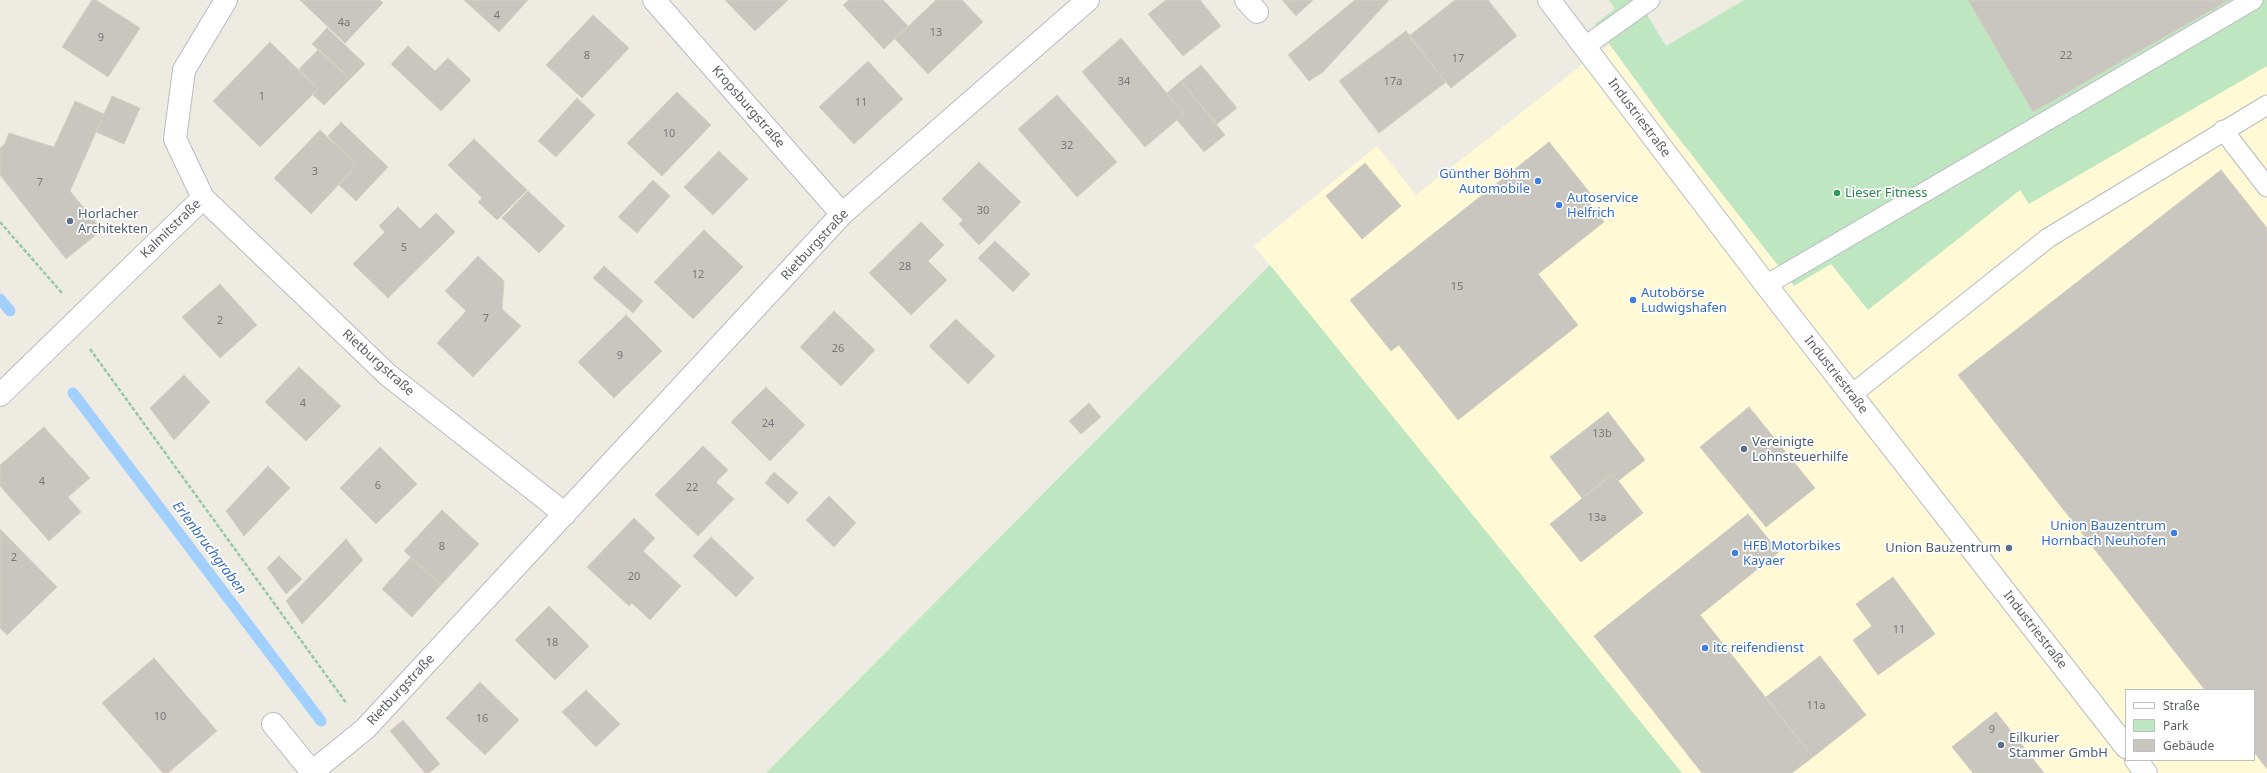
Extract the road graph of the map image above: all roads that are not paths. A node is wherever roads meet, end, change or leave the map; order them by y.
1 (226, 0) edge
2 (654, 0) edge
3 (1088, 0) edge
4 (1549, 0) edge
5 (1650, 0) edge
6 (2253, 0) edge
7 (1584, 47) junction
8 (2267, 105) edge
9 (2223, 130) junction
10 (2267, 187) edge
11 (203, 198) junction
12 (842, 214) junction
13 (1766, 285) junction
14 (0, 394) edge
15 (1851, 395) junction
16 (566, 514) junction
17 (274, 724) dead end
18 (2125, 746) edge
19 (2137, 761) edge
20 (312, 773) edge
21 (2146, 773) edge

1 - 11 street, Kalmitstraße
2 - 12 street, Kropsburgstraße
3 - 12 street, Rietburgstraße
4 - 7 street, Industriestraße
5 - 7 lane
6 - 13 lane
7 - 13 street, Industriestraße
8 - 9 lane
9 - 10 lane
9 - 15 lane
11 - 14 street, Kalmitstraße
11 - 16 street, Rietburgstraße
12 - 16 street, Rietburgstraße
13 - 15 street, Industriestraße
15 - 18 street, Industriestraße
16 - 20 street, Rietburgstraße
17 - 20 street, Rietburgstraße
19 - 21 street

